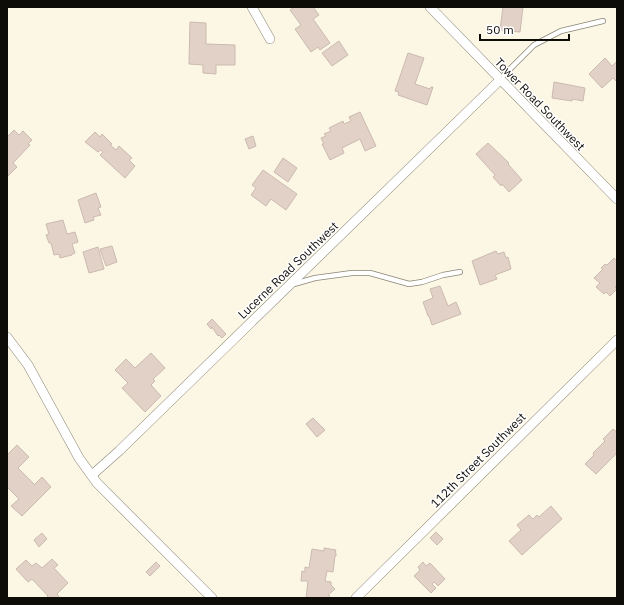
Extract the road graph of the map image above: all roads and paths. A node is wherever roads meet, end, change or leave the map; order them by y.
1 (252, 7) edge
2 (430, 7) edge
3 (603, 21) dead end
4 (270, 39) dead end
5 (500, 80) junction
6 (617, 199) edge
7 (460, 272) dead end
8 (290, 285) junction
9 (7, 337) edge
10 (617, 340) edge
11 (92, 475) junction
12 (212, 598) edge
13 (356, 598) edge

1 - 4 street
2 - 5 street, Tower Road Southwest
3 - 5 lane
5 - 6 street, Tower Road Southwest
5 - 8 street, Lucerne Road Southwest
7 - 8 lane
8 - 11 street, Lucerne Road Southwest
9 - 11 street
10 - 13 street, 112th Street Southwest
11 - 12 street

